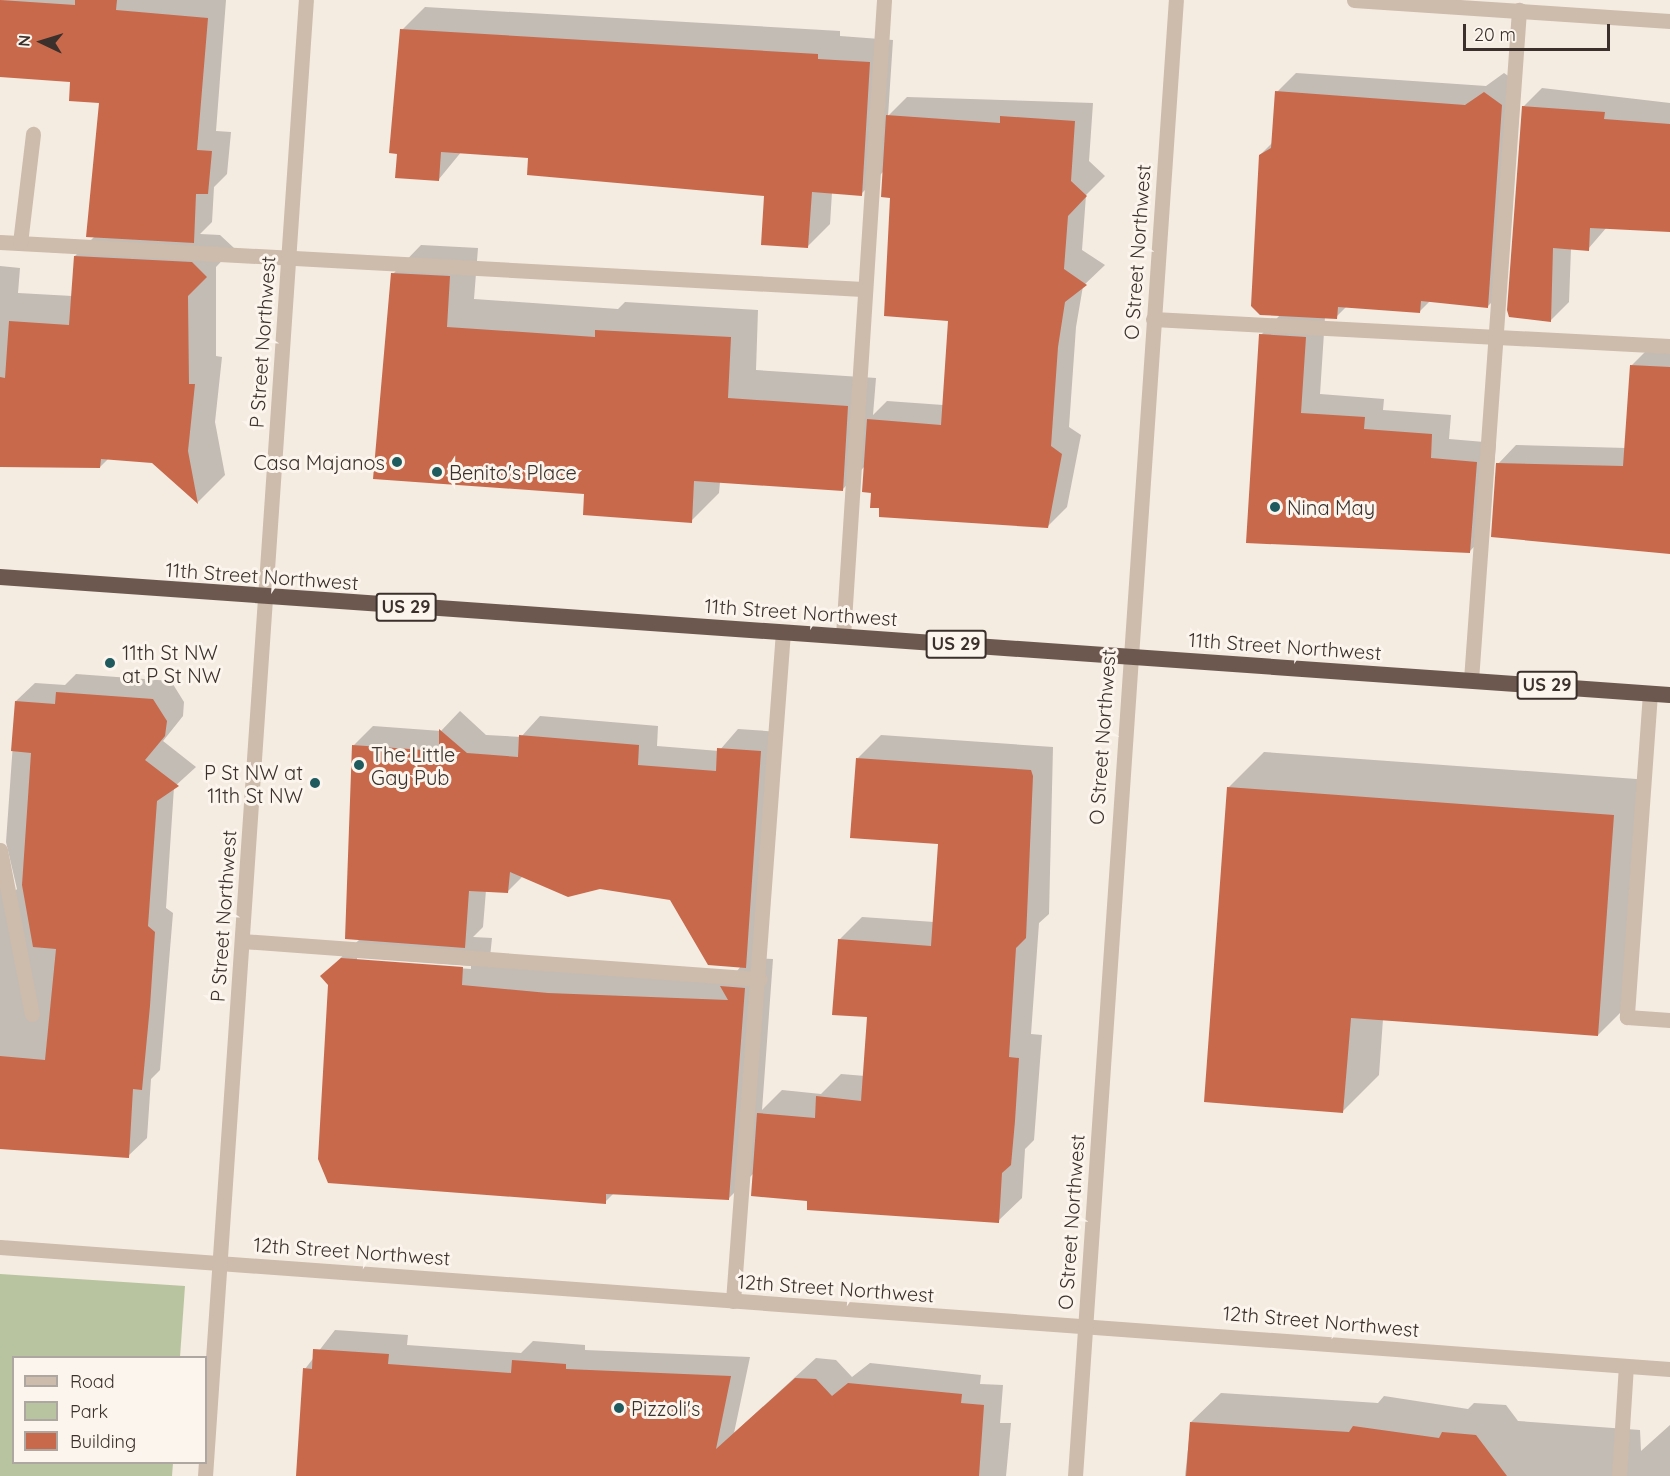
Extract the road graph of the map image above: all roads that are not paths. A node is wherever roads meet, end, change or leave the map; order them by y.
1 (306, 0) edge
2 (884, 0) edge
3 (1176, 0) edge
4 (1354, 0) edge
5 (1519, 10) junction
6 (1670, 21) edge
7 (33, 134) dead end
8 (0, 242) edge
9 (20, 243) junction
10 (290, 257) junction
11 (863, 289) junction
12 (1153, 318) junction
13 (1495, 333) junction
14 (1670, 346) edge
15 (0, 577) edge
16 (266, 598) junction
17 (783, 632) junction
18 (843, 636) junction
19 (1128, 656) junction
20 (1471, 680) junction
21 (1650, 693) junction
22 (1670, 695) edge
23 (0, 850) edge
24 (242, 941) junction
25 (760, 979) junction
26 (32, 1014) dead end
27 (1670, 1020) edge
28 (0, 1247) edge
29 (222, 1263) junction
30 (733, 1301) junction
31 (1085, 1326) junction
32 (1626, 1366) junction
33 (1670, 1369) edge
34 (207, 1451) edge
35 (1075, 1476) edge
36 (1619, 1476) edge

1 - 10 street, P Street Northwest
2 - 11 street
3 - 12 street, O Street Northwest
4 - 5 street
5 - 6 street
5 - 13 street
7 - 9 street
8 - 9 street
9 - 10 street
10 - 11 street
10 - 16 street, P Street Northwest
11 - 18 street
12 - 13 street
12 - 19 street, O Street Northwest
13 - 14 street
13 - 20 street
15 - 16 highway, 11th Street Northwest / US 29
16 - 17 highway, 11th Street Northwest / US 29
16 - 24 street, P Street Northwest
17 - 18 highway, 11th Street Northwest / US 29
17 - 25 street
18 - 19 highway, 11th Street Northwest / US 29
19 - 20 highway, 11th Street Northwest / US 29
19 - 31 street, O Street Northwest
20 - 21 highway, 11th Street Northwest / US 29
21 - 22 highway, 11th Street Northwest / US 29
21 - 27 street
23 - 26 street
24 - 25 street
24 - 29 street, P Street Northwest
25 - 30 street
28 - 29 street, 12th Street Northwest
29 - 30 street, 12th Street Northwest
29 - 34 street, P Street Northwest
30 - 31 street, 12th Street Northwest
31 - 32 street, 12th Street Northwest
31 - 35 street, O Street Northwest
32 - 33 street, 12th Street Northwest
32 - 36 street

